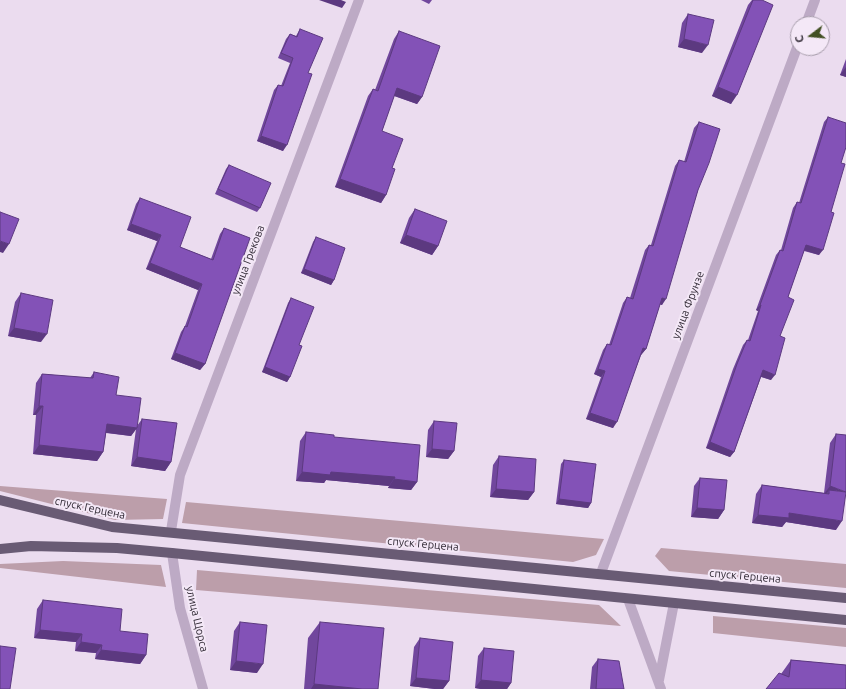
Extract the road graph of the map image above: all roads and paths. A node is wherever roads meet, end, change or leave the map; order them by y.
1 (359, 0) edge
2 (815, 0) edge
3 (809, 16) edge
4 (794, 56) edge
5 (0, 500) edge
6 (171, 532) junction
7 (0, 548) edge
8 (172, 553) junction
9 (601, 573) junction
10 (628, 598) junction
11 (846, 598) edge
12 (674, 603) junction
13 (846, 620) edge
14 (660, 684) edge
15 (202, 689) edge

1 - 6 street, улица Грекова
2 - 3 street
4 - 9 street, улица Фрунзе
5 - 6 main road, спуск Герцена
6 - 9 main road, спуск Герцена
7 - 8 main road
8 - 10 main road
8 - 15 street, улица Щорса
9 - 11 main road, спуск Герцена
10 - 12 main road
10 - 14 street
12 - 13 main road
12 - 14 street

